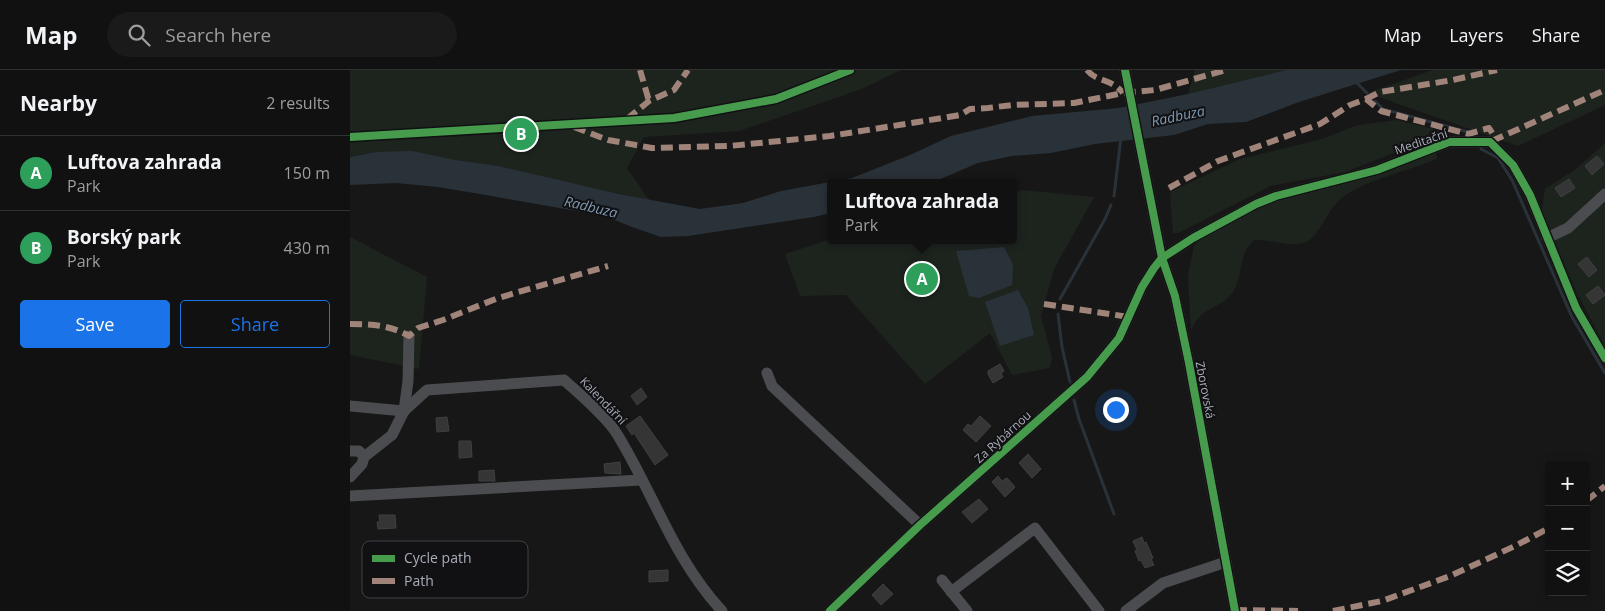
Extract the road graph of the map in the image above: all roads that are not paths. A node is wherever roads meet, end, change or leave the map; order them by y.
1 (1125, 70) edge
2 (1605, 194) edge
3 (1547, 238) junction
4 (1162, 258) junction
5 (409, 336) dead end
6 (1605, 358) edge
7 (767, 373) dead end
8 (350, 406) edge
9 (404, 411) junction
10 (350, 450) edge
11 (364, 457) junction
12 (350, 477) edge
13 (642, 480) junction
14 (350, 496) edge
15 (920, 525) junction
16 (1226, 562) junction
17 (942, 580) dead end
18 (952, 592) junction
19 (722, 611) edge
20 (830, 611) edge
21 (967, 611) edge
22 (1099, 611) edge
23 (1126, 611) edge
24 (1235, 611) edge

1 - 4 street, Zborovská
2 - 3 street
3 - 4 street, Meditační
3 - 6 street, Meditační
4 - 15 street, Za Rybárnou
4 - 16 street, Zborovská
5 - 9 street
7 - 15 street
8 - 9 street
9 - 11 street
9 - 13 street, Kalendářní
10 - 11 street
11 - 12 street
13 - 14 street
13 - 19 street, Kalendářní
15 - 20 street, Za Rybárnou
16 - 23 street
16 - 24 street, Zborovská
17 - 18 street
18 - 21 street
18 - 22 street

